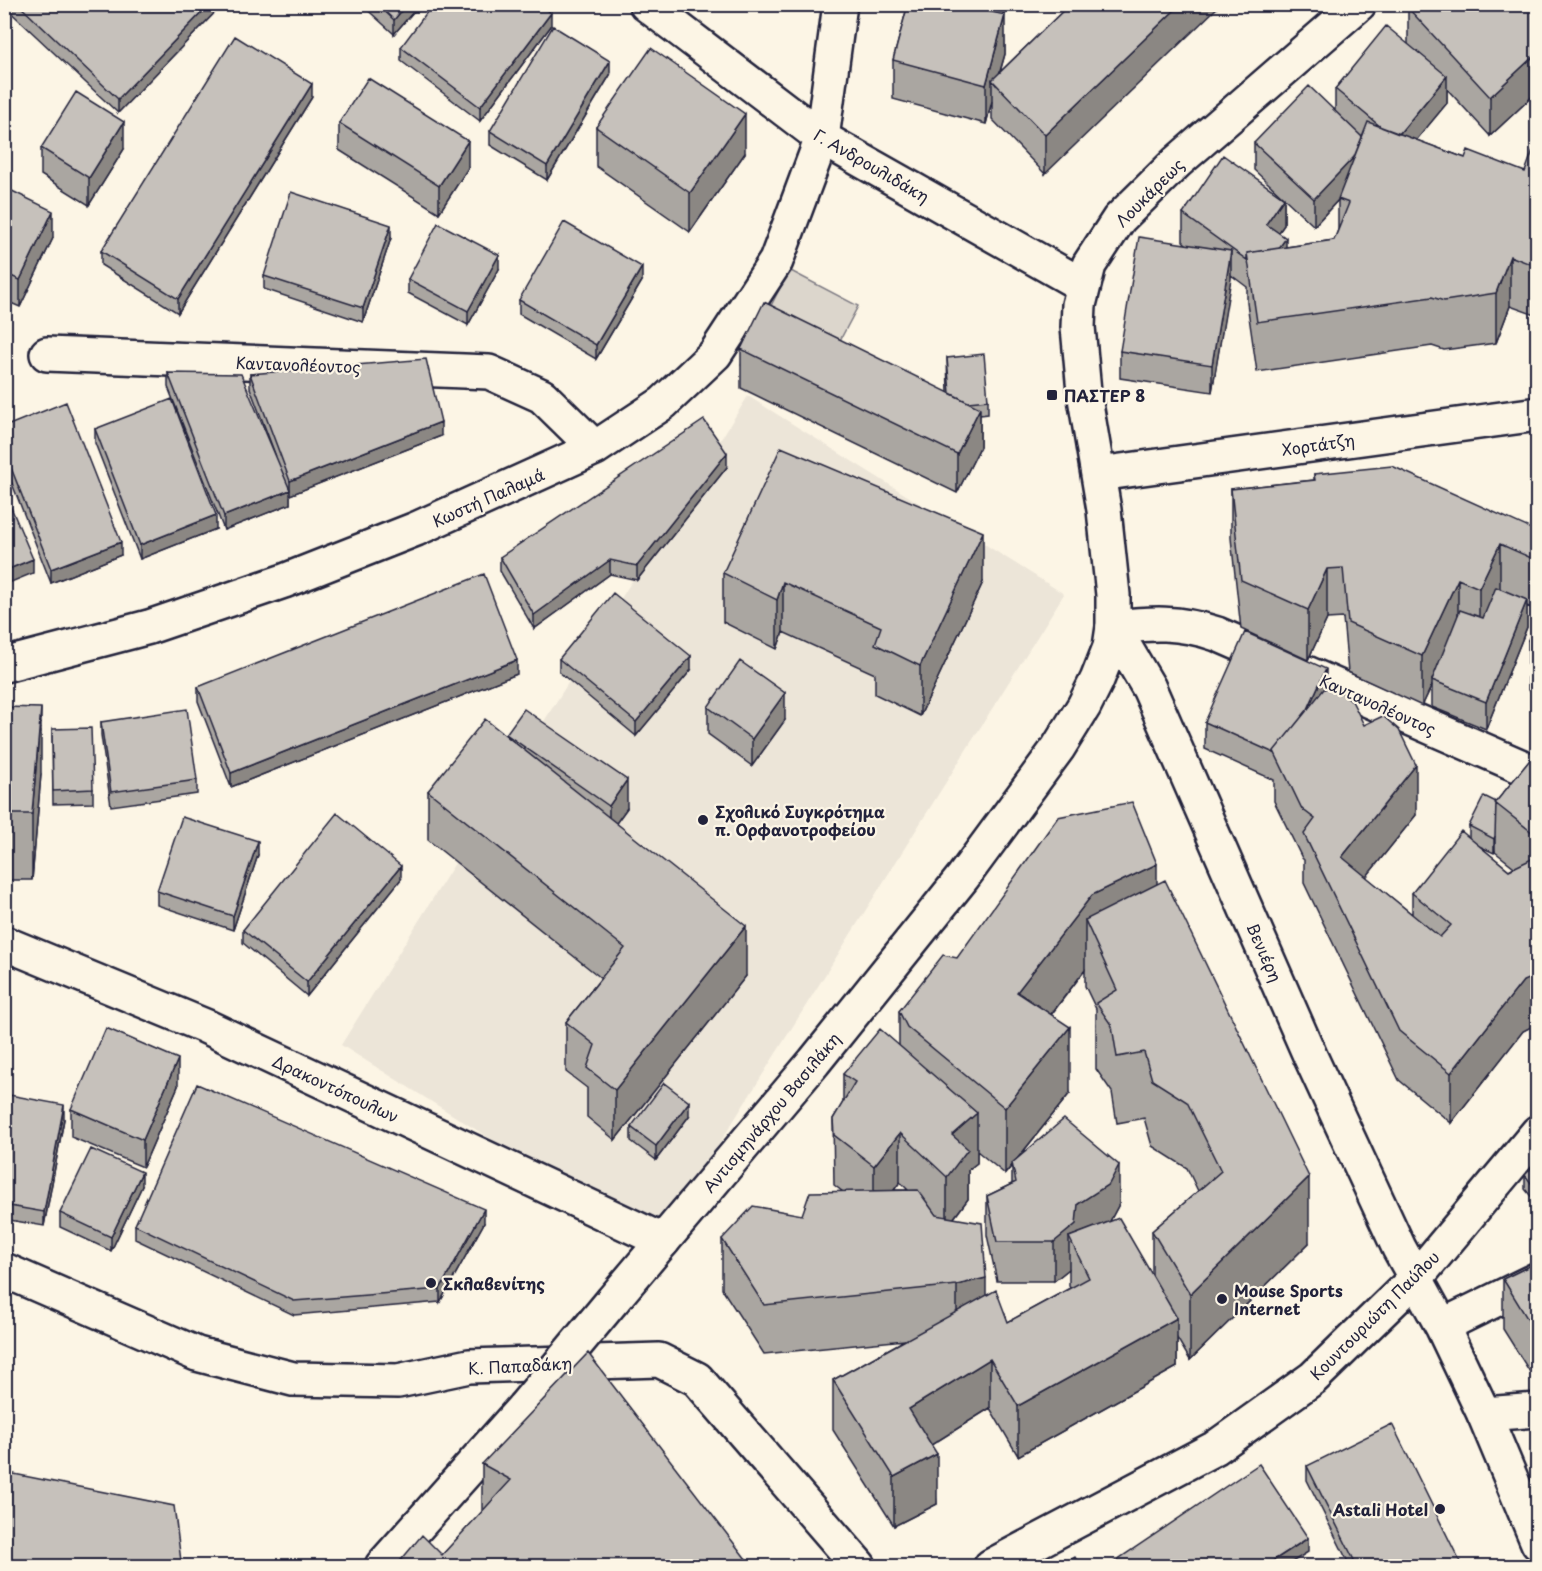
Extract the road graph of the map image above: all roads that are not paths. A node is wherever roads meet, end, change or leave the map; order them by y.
1 (646, 4) edge
2 (840, 4) edge
3 (1359, 4) edge
4 (822, 138) junction
5 (1082, 285) junction
6 (47, 354) dead end
7 (1538, 414) edge
8 (595, 448) junction
9 (1099, 474) junction
10 (1113, 627) junction
11 (4, 665) edge
12 (1538, 774) edge
13 (4, 944) edge
14 (1538, 1132) edge
15 (663, 1241) junction
16 (4, 1270) edge
17 (1416, 1278) junction
18 (1538, 1279) edge
19 (1442, 1326) junction
20 (1538, 1410) edge
21 (1484, 1414) junction
22 (1538, 1543) edge
23 (382, 1566) edge
24 (859, 1566) edge
25 (991, 1566) edge

1 - 4 street, Γ. Ανδρουλιδάκη
2 - 4 street, Κωστή Παλαμά
3 - 5 street, Λουκάρεως
4 - 5 street, Γ. Ανδρουλιδάκη
4 - 8 street, Κωστή Παλαμά
5 - 9 street, Λουκάρεως
6 - 8 street, Καντανολέοντος
7 - 9 street, Χορτάτζη
8 - 11 street, Κωστή Παλαμά
9 - 10 street, Λουκάρεως
10 - 12 street, Καντανολέοντος
10 - 15 street, Αντισμηνάρχου Βασιλάκη
10 - 17 street, Βενιέρη
13 - 15 street, Δρακοντόπουλων
14 - 17 street, Κουντουριώτη Παύλου
15 - 23 street, Αντισμηνάρχου Βασιλάκη, bridge
16 - 24 street, Κ. Παπαδάκη
17 - 19 street, Βενιέρη
17 - 25 street, Κουντουριώτη Παύλου
18 - 19 street
19 - 21 street, Βενιέρη
20 - 21 street
21 - 22 street, Βενιέρη

